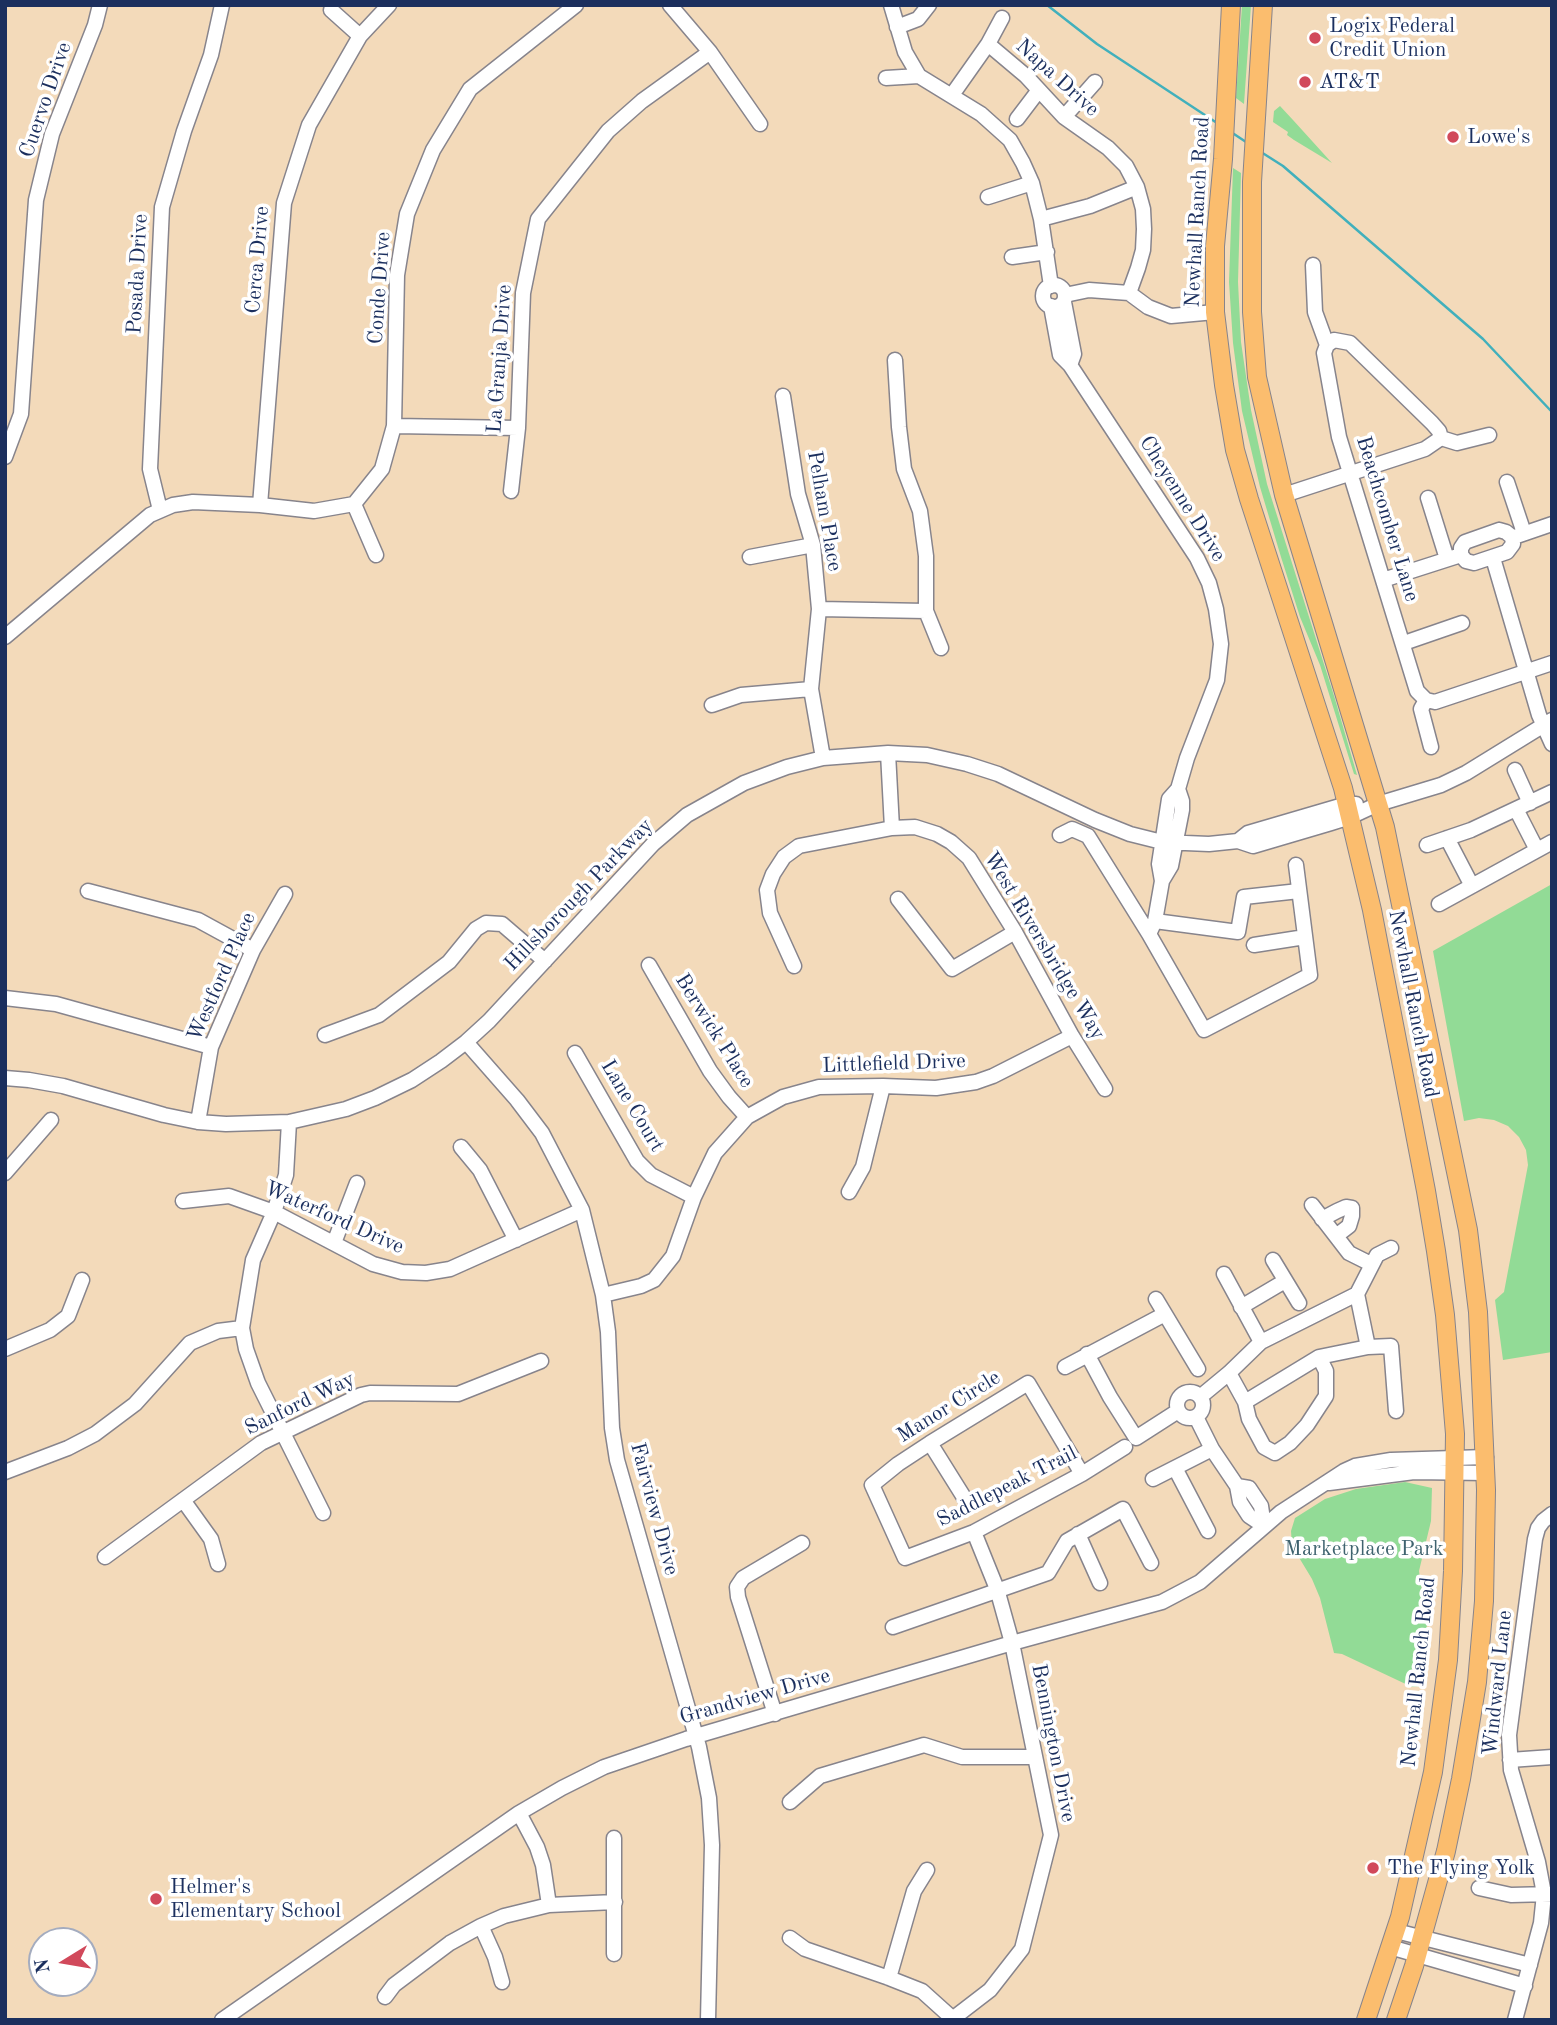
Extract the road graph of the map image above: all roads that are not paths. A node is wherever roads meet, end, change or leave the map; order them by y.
1 (100, 5) edge
2 (222, 5) edge
3 (389, 5) edge
4 (576, 5) edge
5 (670, 5) edge
6 (891, 5) edge
7 (929, 5) edge
8 (1231, 5) edge
9 (1264, 5) edge
10 (331, 10) dead end
11 (1002, 18) dead end
12 (897, 27) junction
13 (360, 36) junction
14 (988, 44) junction
15 (709, 52) junction
16 (919, 76) junction
17 (886, 78) dead end
18 (1095, 82) dead end
19 (1039, 90) junction
20 (952, 95) junction
21 (1064, 117) junction
22 (1017, 119) dead end
23 (760, 124) dead end
24 (1032, 183) junction
25 (1137, 187) junction
26 (988, 197) dead end
27 (1041, 219) junction
28 (1047, 252) junction
29 (1012, 257) dead end
30 (1313, 265) dead end
31 (1129, 293) junction
32 (1060, 301) junction
33 (1215, 312) junction
34 (1327, 345) junction
35 (895, 360) dead end
36 (783, 396) dead end
37 (394, 426) junction
38 (518, 428) junction
39 (1489, 435) dead end
40 (1441, 438) junction
41 (5, 457) edge
42 (1350, 473) junction
43 (1507, 482) dead end
44 (511, 491) dead end
45 (1284, 495) junction
46 (1428, 498) dead end
47 (354, 503) junction
48 (260, 505) junction
49 (160, 510) junction
50 (1552, 524) edge
51 (1518, 535) junction
52 (813, 545) junction
53 (376, 555) dead end
54 (750, 557) dead end
55 (1454, 557) junction
56 (1493, 558) junction
57 (1383, 580) junction
58 (819, 609) junction
59 (926, 611) junction
60 (1462, 623) dead end
61 (5, 637) edge
62 (1404, 643) junction
63 (941, 648) dead end
64 (1552, 663) edge
65 (1526, 672) junction
66 (811, 689) junction
67 (1426, 700) junction
68 (712, 705) dead end
69 (1547, 722) edge
70 (1552, 744) edge
71 (1431, 747) dead end
72 (888, 753) junction
73 (823, 758) junction
74 (1515, 770) dead end
75 (1552, 792) edge
76 (1378, 804) junction
77 (1523, 806) junction
78 (1349, 811) junction
79 (892, 828) junction
80 (1060, 835) dead end
81 (1447, 838) junction
82 (1169, 842) junction
83 (1552, 842) edge
84 (1427, 845) dead end
85 (1537, 850) junction
86 (1296, 865) dead end
87 (1472, 886) junction
88 (89, 891) dead end
89 (1299, 891) junction
90 (285, 894) dead end
91 (898, 899) dead end
92 (1439, 904) dead end
93 (1152, 928) junction
94 (1015, 932) junction
95 (1305, 937) junction
96 (1254, 945) dead end
97 (253, 950) junction
98 (545, 961) junction
99 (649, 965) dead end
100 (794, 966) dead end
101 (5, 998) edge
102 (325, 1034) dead end
103 (1072, 1036) junction
104 (466, 1042) junction
105 (211, 1047) junction
106 (576, 1053) dead end
107 (5, 1078) edge
108 (883, 1086) junction
109 (1105, 1089) dead end
110 (747, 1117) junction
111 (51, 1120) dead end
112 (198, 1122) junction
113 (289, 1122) junction
114 (461, 1147) dead end
115 (5, 1173) edge
116 (357, 1183) dead end
117 (849, 1192) dead end
118 (694, 1197) junction
119 (183, 1201) dead end
120 (1312, 1205) dead end
121 (582, 1210) junction
122 (274, 1212) junction
123 (1322, 1219) junction
124 (1336, 1236) junction
125 (516, 1240) junction
126 (334, 1243) junction
127 (1391, 1248) dead end
128 (1273, 1260) dead end
129 (1371, 1264) junction
130 (1223, 1274) dead end
131 (82, 1280) dead end
132 (1284, 1281) junction
133 (1357, 1294) junction
134 (603, 1295) junction
135 (1156, 1299) dead end
136 (1298, 1303) dead end
137 (1241, 1307) junction
138 (1165, 1314) junction
139 (242, 1328) junction
140 (1261, 1342) junction
141 (1368, 1347) junction
142 (5, 1349) edge
143 (1087, 1354) junction
144 (1319, 1357) junction
145 (541, 1361) dead end
146 (1065, 1367) dead end
147 (1198, 1369) dead end
148 (1229, 1373) junction
149 (1200, 1396) junction
150 (1245, 1402) junction
151 (1178, 1411) junction
152 (1396, 1411) dead end
153 (1196, 1417) junction
154 (282, 1433) junction
155 (930, 1443) junction
156 (1130, 1443) junction
157 (1212, 1449) junction
158 (1455, 1465) junction
159 (1486, 1465) junction
160 (1175, 1468) junction
161 (5, 1472) edge
162 (1082, 1474) junction
163 (1153, 1479) dead end
164 (965, 1499) dead end
165 (183, 1500) junction
166 (323, 1513) dead end
167 (1550, 1515) edge
168 (1264, 1525) junction
169 (1208, 1531) dead end
170 (974, 1532) junction
171 (1078, 1534) junction
172 (802, 1543) dead end
173 (105, 1557) dead end
174 (905, 1558) joint
175 (218, 1563) dead end
176 (1151, 1563) dead end
177 (1100, 1583) dead end
178 (997, 1590) junction
179 (893, 1627) dead end
180 (1012, 1643) junction
181 (775, 1714) junction
182 (696, 1736) junction
183 (1034, 1756) junction
184 (1552, 1757) edge
185 (1510, 1760) junction
186 (789, 1802) dead end
187 (519, 1813) junction
188 (614, 1838) dead end
189 (927, 1870) dead end
190 (1479, 1888) dead end
191 (1548, 1894) edge
192 (615, 1902) junction
193 (549, 1905) junction
194 (481, 1926) junction
195 (790, 1938) dead end
196 (1393, 1939) junction
197 (1420, 1945) junction
198 (614, 1954) dead end
199 (1530, 1965) junction
200 (888, 1978) junction
201 (502, 1982) dead end
202 (1525, 1986) junction
203 (385, 1997) dead end
204 (231, 2017) edge
205 (952, 2019) edge
206 (708, 2020) edge
207 (1366, 2020) edge
208 (1396, 2020) edge
209 (1515, 2020) edge

1 - 41 street, Cuervo Drive
2 - 49 street, Posada Drive
3 - 13 street, Cerca Drive
4 - 37 street, Conde Drive
5 - 15 street
6 - 12 street
7 - 12 street
8 - 33 main road, Newhall Ranch Road
9 - 45 main road, Newhall Ranch Road
10 - 13 street
11 - 14 street
12 - 16 street
13 - 48 street, Cerca Drive
14 - 19 street, Napa Drive
14 - 20 street
15 - 23 street
15 - 38 street, La Granja Drive
16 - 17 street
16 - 20 street
18 - 21 street
19 - 21 street, Napa Drive
19 - 22 street
20 - 24 street
21 - 25 street, Napa Drive
24 - 26 street
24 - 27 street
25 - 27 street
25 - 31 street, Napa Drive
27 - 28 street
28 - 29 street
28 - 32 street
30 - 34 street, Beachcomber Lane
31 - 32 street
31 - 33 street
32 - 82 street, Cheyenne Drive
33 - 78 main road, Newhall Ranch Road
34 - 40 street
34 - 42 street, Beachcomber Lane
35 - 59 street
36 - 52 street, Pelham Place
37 - 38 street
37 - 47 street, Conde Drive
38 - 44 street, La Granja Drive
39 - 40 street
40 - 42 street
42 - 45 street
42 - 57 street, Beachcomber Lane
43 - 51 street
45 - 76 main road, Newhall Ranch Road
46 - 55 street
47 - 48 street
47 - 53 street
48 - 49 street
49 - 61 street
50 - 51 street
51 - 55 street
51 - 56 street
52 - 54 street
52 - 58 street, Pelham Place
55 - 56 street
55 - 57 street
56 - 65 street
57 - 62 street, Beachcomber Lane
58 - 59 street
58 - 66 street, Pelham Place
59 - 63 street
60 - 62 street
62 - 67 street, Beachcomber Lane
64 - 65 street
65 - 67 street
65 - 69 street
66 - 68 street
66 - 73 street, Pelham Place
67 - 71 street
69 - 70 street
69 - 76 street, Hillsborough Parkway
72 - 73 street, Hillsborough Parkway
72 - 79 street
72 - 82 street, Hillsborough Parkway
73 - 98 street, Hillsborough Parkway
74 - 77 street
75 - 77 street
76 - 78 street, Hillsborough Parkway
76 - 159 main road, Newhall Ranch Road
77 - 81 street
77 - 85 street
78 - 82 street, Hillsborough Parkway
78 - 158 main road, Newhall Ranch Road
79 - 94 street, West Riversbridge Way
79 - 100 street
80 - 93 street
81 - 84 street
81 - 87 street
82 - 93 street, Cheyenne Drive
83 - 85 street
85 - 87 street
86 - 89 street
87 - 92 street
88 - 97 street
89 - 93 street
89 - 95 street
90 - 97 street, Westford Place
91 - 94 street
93 - 95 street
94 - 103 street, West Riversbridge Way
95 - 96 street
97 - 105 street, Westford Place
98 - 102 street
98 - 104 street, Hillsborough Parkway
99 - 110 street, Berwick Place
101 - 105 street
103 - 108 street, Littlefield Drive
103 - 109 street, West Riversbridge Way
104 - 113 street, Hillsborough Parkway
104 - 121 street, Fairview Drive
105 - 112 street, Westford Place
106 - 118 street, Lane Court
107 - 112 street, Hillsborough Parkway
108 - 110 street, Littlefield Drive
108 - 117 street
110 - 118 street, Littlefield Drive
111 - 115 street
112 - 113 street, Hillsborough Parkway
113 - 122 street
114 - 125 street
116 - 126 street
118 - 134 street, Littlefield Drive
119 - 122 street, Waterford Drive
120 - 123 street
121 - 125 street, Waterford Drive
121 - 134 street, Fairview Drive
122 - 126 street, Waterford Drive
122 - 139 street
123 - 124 street
123 - 124 street
124 - 129 street
125 - 126 street, Waterford Drive
127 - 129 street
128 - 132 street
129 - 133 street
130 - 137 street
131 - 142 street
132 - 136 street
132 - 137 street
133 - 140 street
133 - 141 street
134 - 182 street, Fairview Drive
135 - 138 street
137 - 140 street
138 - 143 street
138 - 147 street
139 - 154 street
139 - 161 street
140 - 148 street
141 - 144 street
141 - 152 street
143 - 146 street
143 - 156 street
144 - 150 street
144 - 150 street
145 - 154 street, Sanford Way
148 - 149 street
148 - 150 street
149 - 151 street
149 - 153 street
151 - 153 street
151 - 156 street, Saddlepeak Trail
153 - 157 street
154 - 165 street, Sanford Way
154 - 166 street
155 - 162 street, Manor Circle
155 - 164 street
155 - 174 street, Manor Circle
156 - 162 street, Saddlepeak Trail
157 - 160 street
157 - 168 street
158 - 159 street, Grandview Drive
158 - 168 street, Grandview Drive
158 - 196 main road, Newhall Ranch Road
159 - 197 main road, Newhall Ranch Road
160 - 163 street
160 - 169 street
162 - 170 street, Saddlepeak Trail
165 - 173 street, Sanford Way
165 - 175 street
167 - 185 street, Windward Lane
168 - 180 street, Grandview Drive
170 - 174 street, Saddlepeak Trail
170 - 178 street, Bennington Drive
171 - 176 street
171 - 177 street
171 - 178 street
172 - 181 street
178 - 179 street
178 - 180 street, Bennington Drive
180 - 181 street, Grandview Drive
180 - 183 street, Bennington Drive
181 - 182 street, Grandview Drive
182 - 187 street, Grandview Drive
182 - 206 street, Fairview Drive
183 - 186 street
183 - 205 street, Bennington Drive
184 - 185 street
185 - 191 street, Windward Lane
187 - 193 street
187 - 204 street, Grandview Drive
188 - 192 street
189 - 200 street
190 - 191 street
191 - 199 street, Windward Lane
192 - 193 street
192 - 198 street
193 - 194 street
194 - 201 street
194 - 203 street
195 - 200 street
196 - 197 street
196 - 207 main road, Newhall Ranch Road
197 - 199 street
197 - 202 street
197 - 208 main road, Newhall Ranch Road
199 - 202 street, Windward Lane
200 - 205 street
202 - 209 street, Windward Lane

